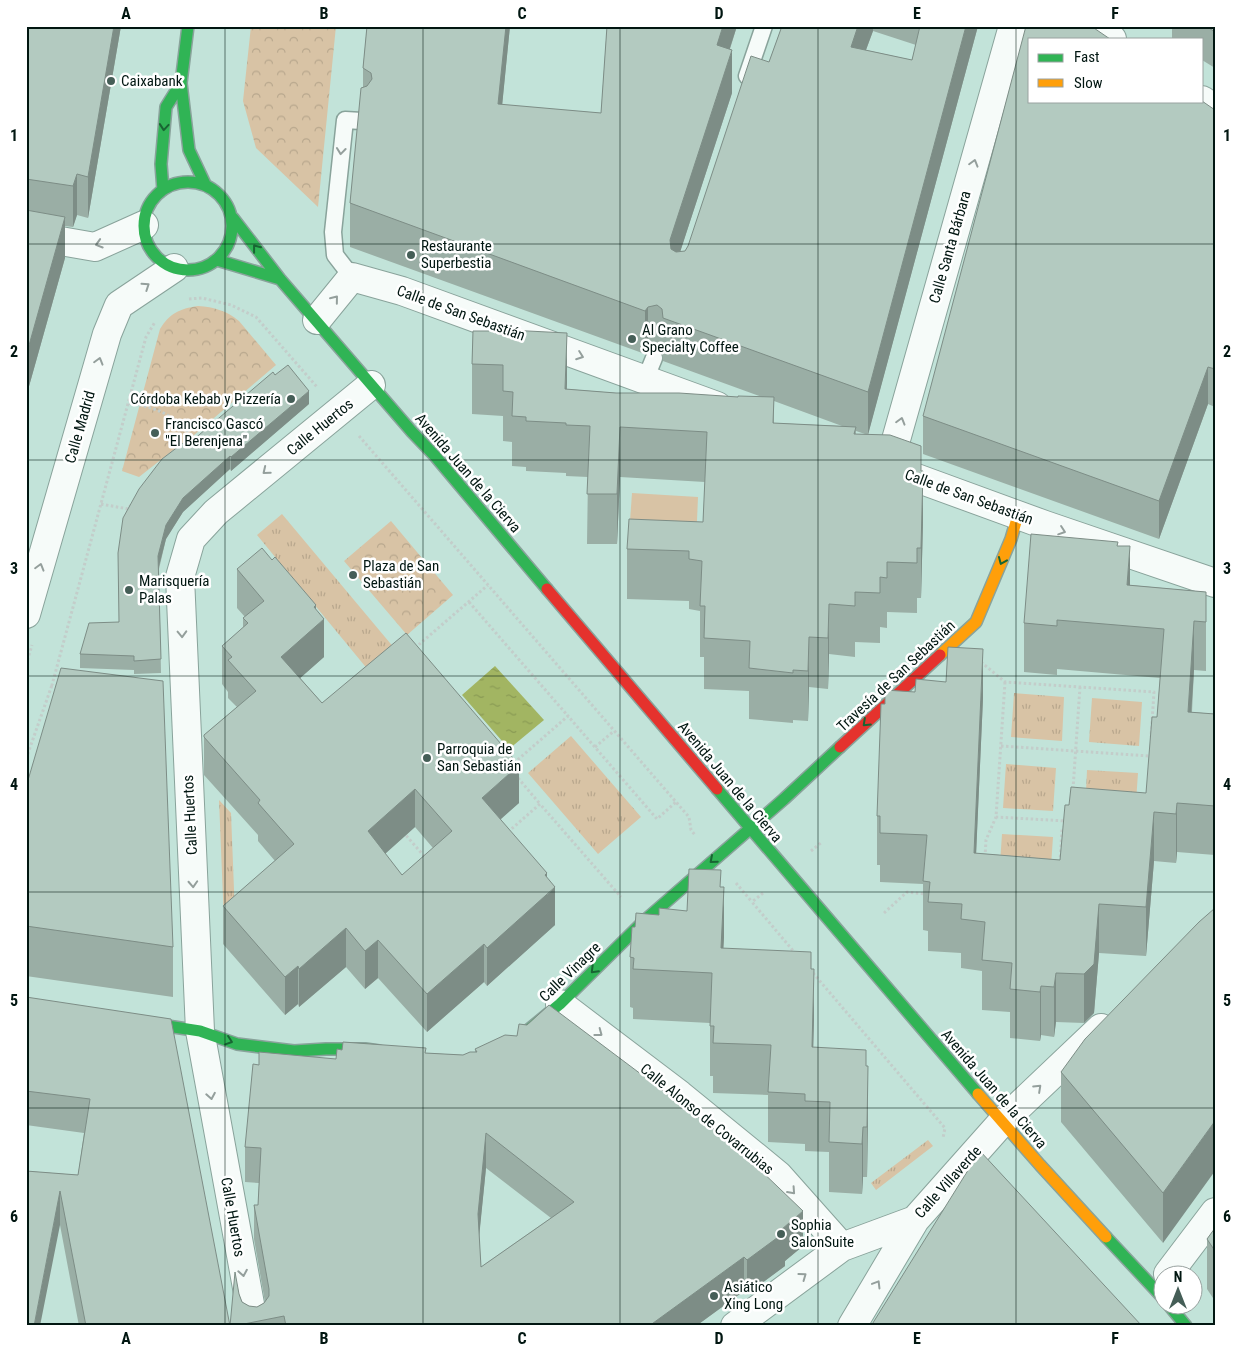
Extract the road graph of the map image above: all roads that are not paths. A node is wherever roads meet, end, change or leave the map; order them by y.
1 (188, 26) edge
2 (764, 26) edge
3 (1013, 26) edge
4 (1094, 26) edge
5 (1111, 38) edge
6 (182, 83) junction
7 (742, 91) edge
8 (1204, 101) edge
9 (1215, 109) edge
10 (362, 121) edge
11 (204, 184) junction
12 (163, 190) junction
13 (233, 218) junction
14 (144, 225) junction
15 (26, 235) edge
16 (217, 260) junction
17 (174, 268) junction
18 (352, 277) junction
19 (280, 278) junction
20 (317, 320) junction
21 (371, 385) junction
22 (738, 414) edge
23 (879, 464) joint
24 (1018, 516) junction
25 (1215, 583) edge
26 (26, 614) edge
27 (750, 828) junction
28 (560, 1004) junction
29 (1116, 1014) edge
30 (123, 1019) edge
31 (200, 1031) junction
32 (512, 1040) edge
33 (391, 1054) edge
34 (1003, 1121) junction
35 (1215, 1212) edge
36 (915, 1220) junction
37 (842, 1247) junction
38 (1181, 1264) edge
39 (1154, 1280) edge
40 (1179, 1314) edge
41 (254, 1326) edge
42 (735, 1326) edge
43 (852, 1326) edge
44 (1186, 1326) edge

1 - 6 street
2 - 7 lane
23 -> 3 street, Calle Santa Bárbara
4 - 5 street
6 - 11 street
6 -> 12 street
8 - 9 street
10 -> 18 lane
11 - 12 street
11 - 13 street
12 - 14 street
13 - 16 street
19 -> 13 street, Avenida Juan de la Cierva
14 -> 15 street
14 - 17 street
16 - 17 street
16 - 19 street
26 -> 17 street, Calle Madrid
20 -> 18 street
18 -> 22 street, Calle de San Sebastián
19 - 20 street, Avenida Juan de la Cierva
20 - 21 street, Avenida Juan de la Cierva
21 - 27 street, Avenida Juan de la Cierva
21 -> 31 street, Calle Huertos
23 - 24 street, Calle de San Sebastián
24 -> 25 street, Calle de San Sebastián
24 -> 27 street, Travesía de San Sebastián
27 -> 28 street, Calle Vinagre
27 - 34 street, Avenida Juan de la Cierva
28 - 32 street, Calle Vinagre
28 -> 37 street, Calle Alonso de Covarrubias
34 -> 29 street, Calle Villaverde
30 - 31 street
31 -> 33 street
31 -> 41 street, Calle Huertos
34 - 36 street, Calle Villaverde
34 - 39 street, Avenida Juan de la Cierva
35 - 38 street
36 - 37 street, Calle Villaverde
43 -> 36 street
42 -> 37 street, Calle Villaverde
40 - 44 street, Avenida Juan de la Cierva

